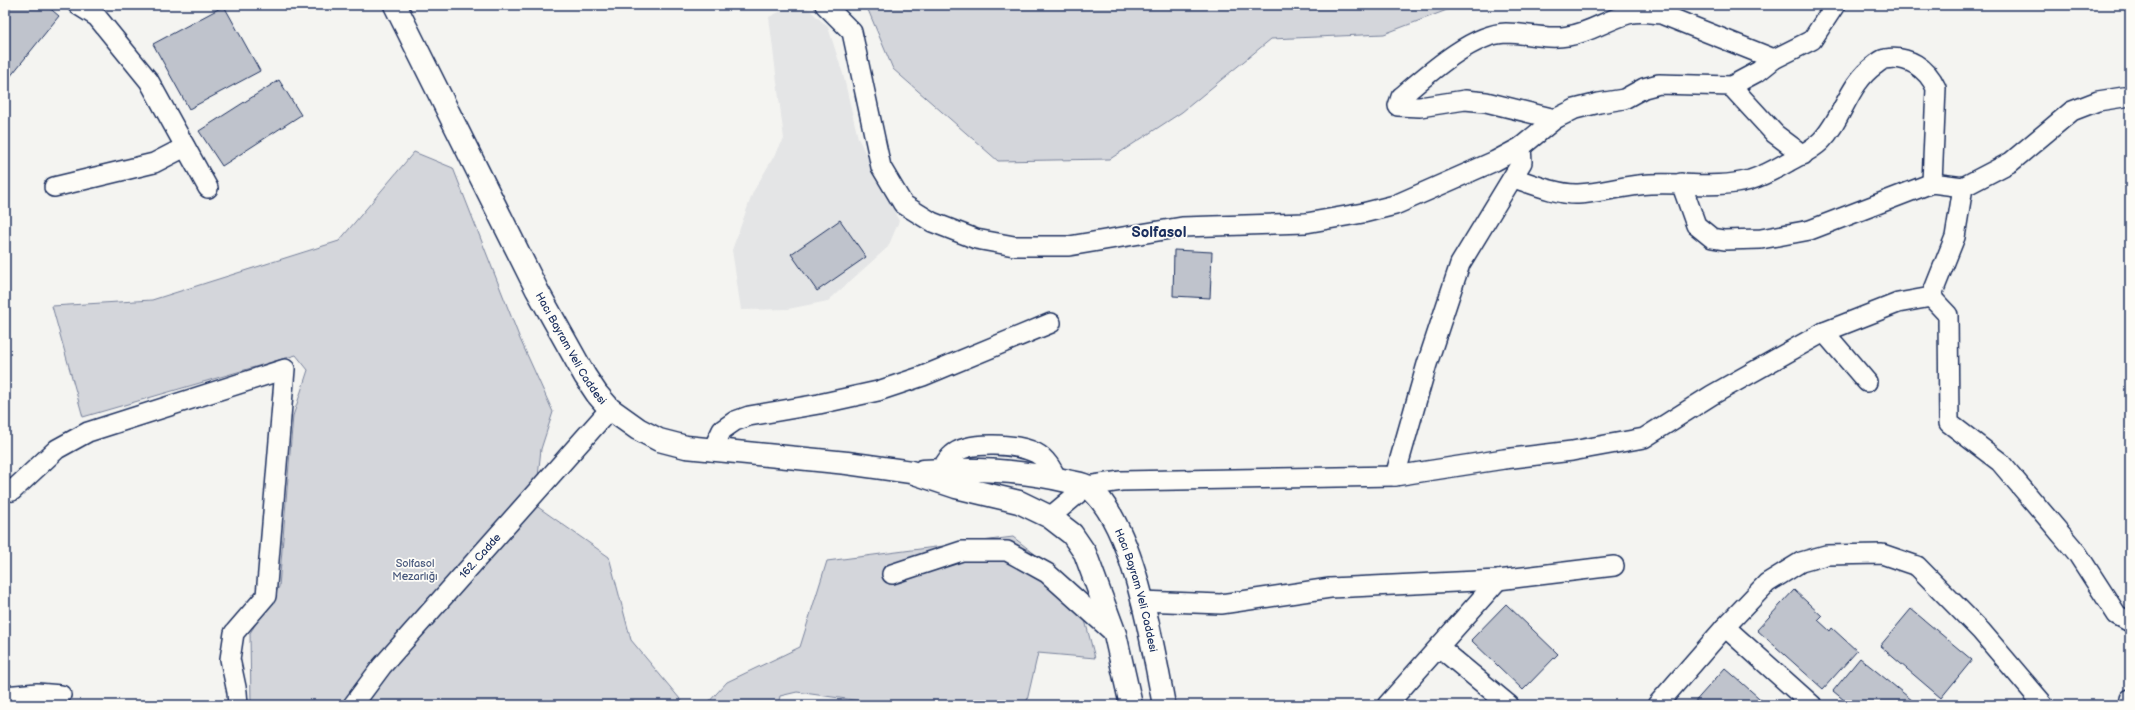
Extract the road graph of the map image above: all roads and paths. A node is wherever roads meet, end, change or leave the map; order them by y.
1 (78, 5) edge
2 (395, 5) edge
3 (825, 5) edge
4 (1835, 5) edge
5 (1774, 59) junction
6 (1731, 86) junction
7 (2130, 96) edge
8 (1555, 119) junction
9 (185, 147) junction
10 (1521, 147) junction
11 (1802, 155) junction
12 (1514, 178) junction
13 (1680, 183) junction
14 (1932, 183) junction
15 (54, 187) dead end
16 (1963, 187) junction
17 (208, 188) dead end
18 (1931, 297) junction
19 (1051, 323) dead end
20 (1824, 332) junction
21 (1867, 382) dead end
22 (610, 409) junction
23 (712, 451) junction
24 (911, 472) junction
25 (1395, 476) junction
26 (1087, 486) junction
27 (5, 488) edge
28 (1050, 517) junction
29 (1614, 566) dead end
30 (892, 574) dead end
31 (1498, 580) junction
32 (1141, 601) junction
33 (2130, 622) edge
34 (1725, 627) junction
35 (1115, 634) junction
36 (1439, 647) junction
37 (61, 695) dead end
38 (5, 696) edge
39 (2130, 699) edge
40 (1801, 702) edge
41 (238, 705) edge
42 (353, 705) edge
43 (1131, 705) edge
44 (1164, 705) edge
45 (1387, 705) edge
46 (1509, 705) edge
47 (1657, 705) edge
48 (2044, 705) edge
49 (2129, 705) edge

1 - 9 street
2 - 22 main road, Hacı Bayram Veli Caddesi
3 - 10 street
4 - 5 street
5 - 6 street
5 - 8 street
6 - 8 street
6 - 11 street
7 - 16 street
8 - 10 street
9 - 15 street
9 - 17 street
10 - 12 street
11 - 13 street
11 - 14 street
12 - 13 street
12 - 25 street
13 - 14 street
14 - 16 street
16 - 18 street
18 - 20 street
18 - 33 street
19 - 23 street
20 - 21 street
20 - 25 street
22 - 23 main road, Hacı Bayram Veli Caddesi
22 - 42 street, 162. Cadde
23 - 24 main road, Hacı Bayram Veli Caddesi
24 - 26 main road
24 - 28 main road
25 - 26 street
26 - 28 street
26 - 32 main road, Hacı Bayram Veli Caddesi
27 - 41 street
28 - 35 main road
29 - 31 street
30 - 35 street
31 - 32 street
31 - 36 street
32 - 44 main road, Hacı Bayram Veli Caddesi
34 - 40 street
34 - 47 street
34 - 48 street
35 - 43 main road
36 - 45 street
36 - 46 street
37 - 38 street
39 - 49 street

